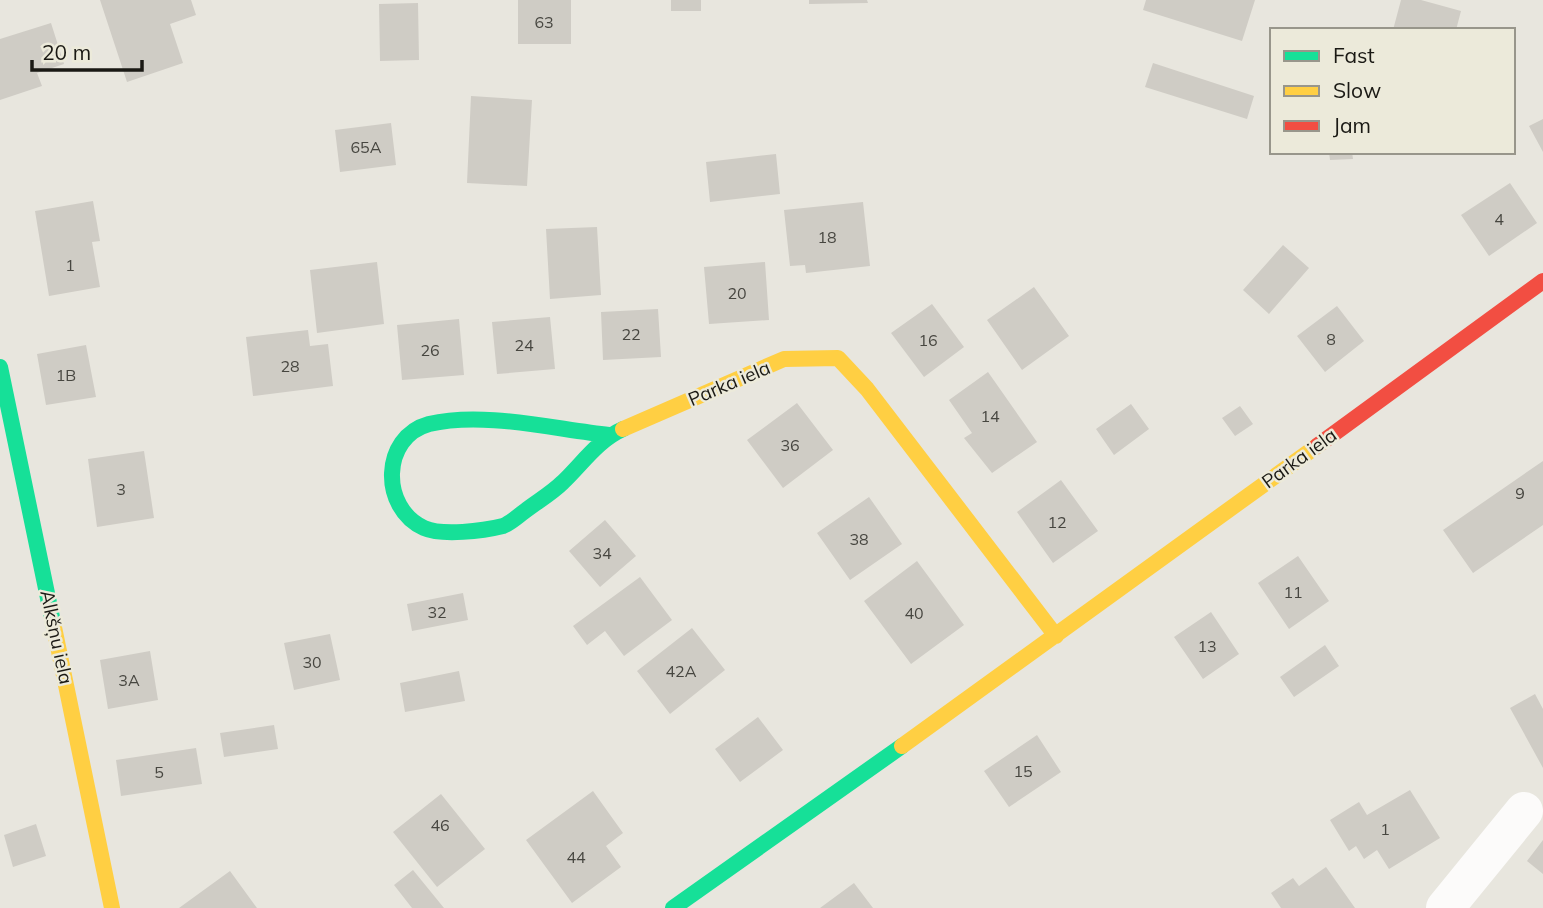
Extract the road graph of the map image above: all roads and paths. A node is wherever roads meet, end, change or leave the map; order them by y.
1 (1543, 281) edge
2 (0, 367) edge
3 (609, 435) junction
4 (1056, 636) junction
5 (1524, 811) dead end
6 (112, 908) edge
7 (673, 908) edge
8 (1445, 908) edge

1 - 4 street, Parka iela
2 - 6 street, Alkšņu iela
3 - 3 street, Parka iela
3 - 4 street, Parka iela
4 - 7 street, Parka iela
5 - 8 street

